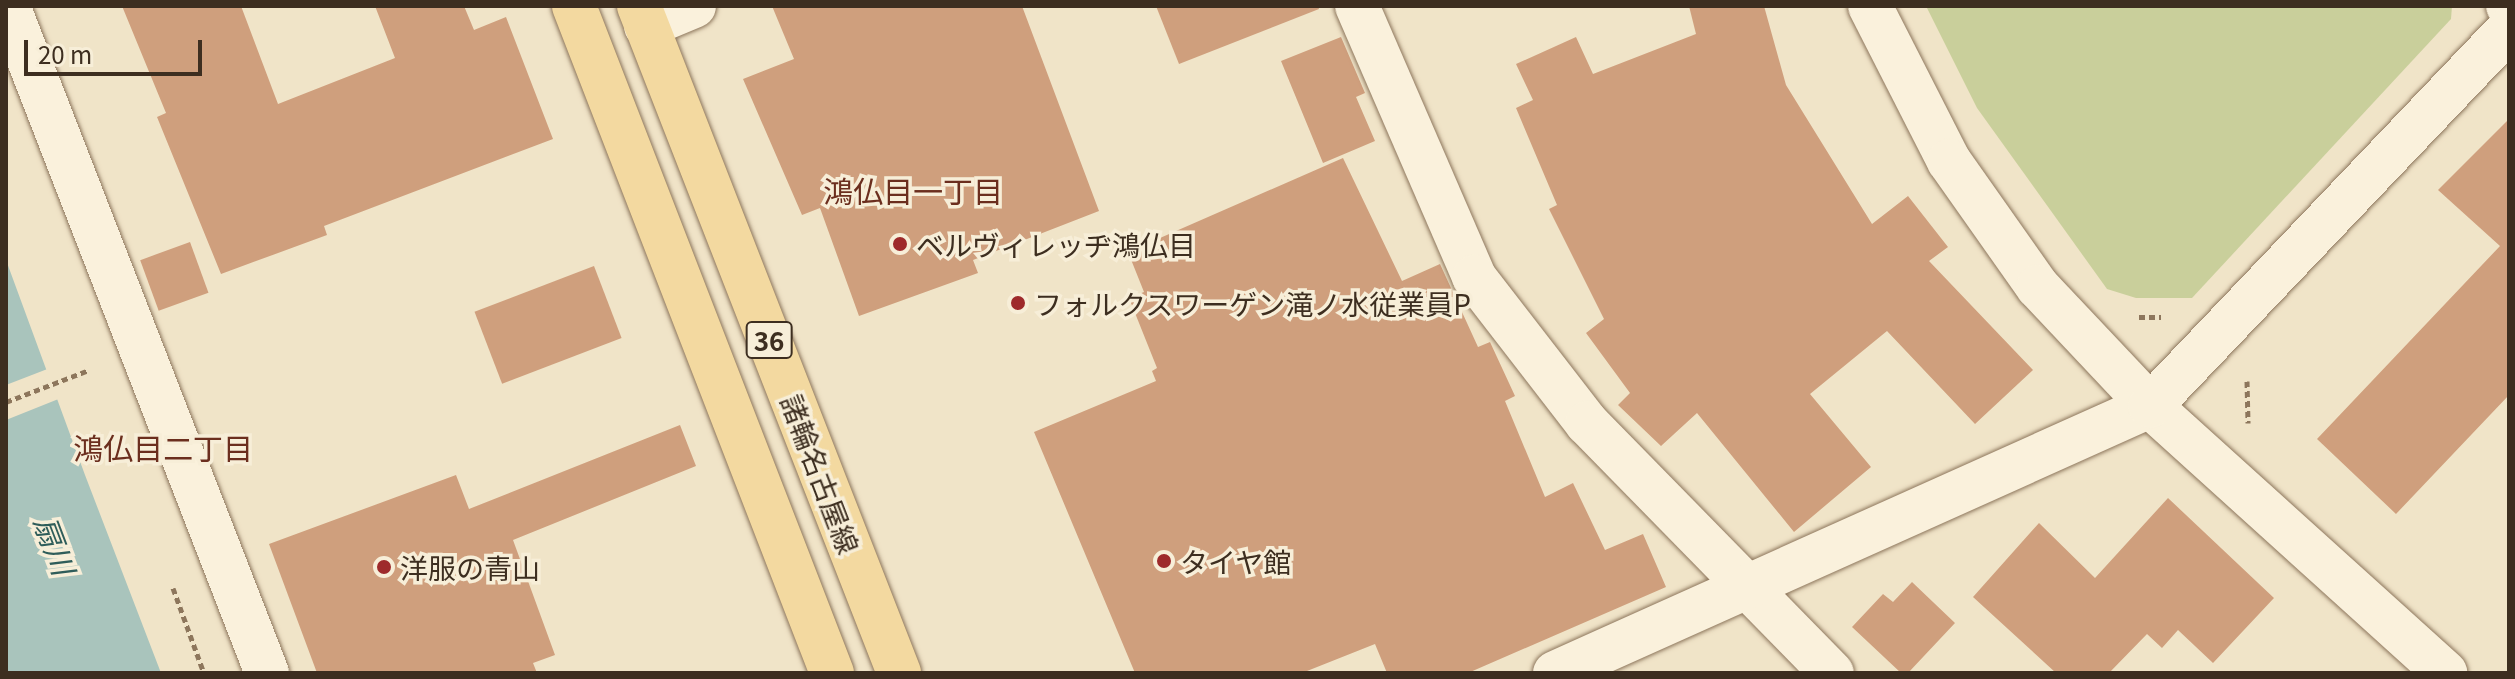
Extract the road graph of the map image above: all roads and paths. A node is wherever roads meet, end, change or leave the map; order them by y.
1 (8, 6) edge
2 (574, 6) edge
3 (694, 6) edge
4 (1357, 6) edge
5 (1870, 6) edge
6 (643, 16) edge
7 (2509, 29) edge
8 (2132, 317) dead end
9 (2172, 317) dead end
10 (89, 370) dead end
11 (2247, 370) dead end
12 (6, 402) edge
13 (2150, 406) junction
14 (2249, 431) dead end
15 (1749, 587) junction
16 (267, 673) edge
17 (832, 673) edge
18 (899, 673) edge
19 (1555, 673) edge
20 (1832, 673) edge
21 (2445, 673) edge

1 - 16 street
2 - 17 main road, 36
3 - 6 street
4 - 15 street
5 - 13 street
6 - 18 main road, 諸輪名古屋線 / 36
7 - 13 street
8 - 9 path
10 - 12 path
11 - 14 path
13 - 15 street
13 - 21 street
15 - 19 street
15 - 20 street

